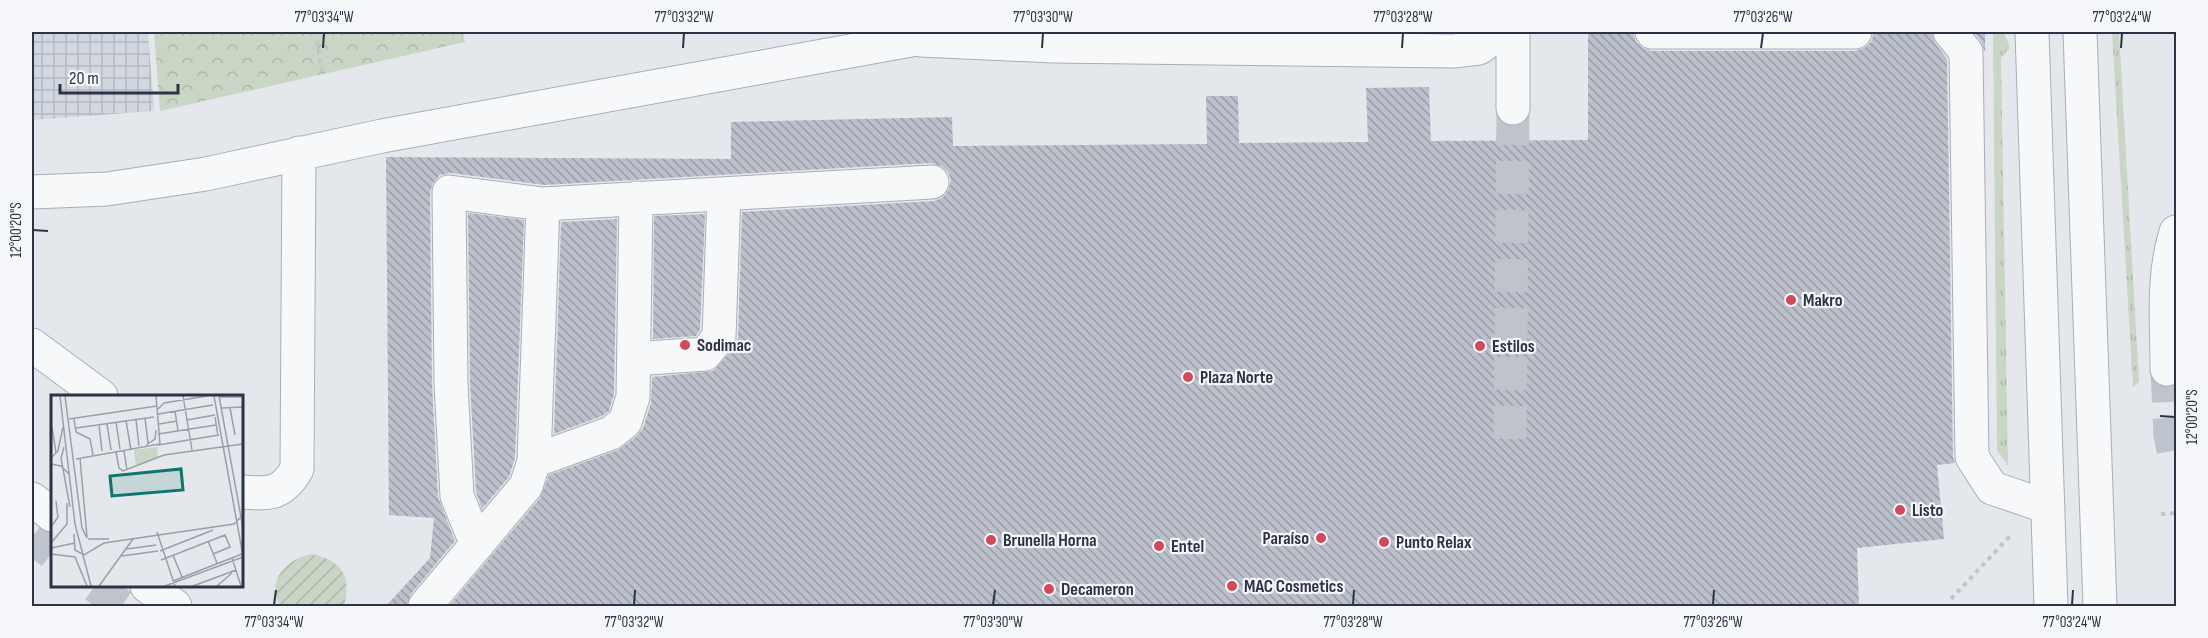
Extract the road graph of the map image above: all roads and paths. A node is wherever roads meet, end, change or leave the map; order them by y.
1 (945, 32) edge
2 (1501, 32) edge
3 (1513, 32) edge
4 (1652, 32) edge
5 (1855, 32) edge
6 (1950, 32) edge
7 (2032, 32) edge
8 (2080, 32) edge
9 (911, 40) junction
10 (317, 41) dead end
11 (322, 74) dead end
12 (1513, 108) tunnel mouth
13 (299, 153) junction
14 (932, 182) dead end
15 (32, 192) edge
16 (724, 194) junction
17 (636, 198) junction
18 (543, 204) junction
19 (2176, 232) edge
20 (32, 345) edge
21 (634, 358) junction
22 (2167, 369) tunnel mouth
23 (99, 395) edge
24 (534, 461) junction
25 (243, 492) edge
26 (32, 499) edge
27 (2048, 507) junction
28 (2176, 507) edge
29 (2175, 513) edge
30 (51, 514) edge
31 (2161, 514) dead end
32 (2017, 530) dead end
33 (477, 545) junction
34 (150, 587) edge
35 (1951, 599) dead end
36 (175, 606) edge
37 (425, 606) edge
38 (2051, 606) edge
39 (2100, 606) edge

1 - 9 lane
2 - 9 lane
3 - 12 lane
4 - 5 lane
6 - 27 lane
7 - 27 lane
8 - 39 lane
9 - 13 lane
10 - 11 path
13 - 15 lane
13 - 25 lane
14 - 16 lane
16 - 17 lane
16 - 21 lane
17 - 18 lane
17 - 21 lane
18 - 24 lane
18 - 33 lane
19 - 22 lane
20 - 23 lane
21 - 24 lane
24 - 33 lane
26 - 30 lane
27 - 38 lane
28 - 29 path
29 - 31 path
32 - 35 path
33 - 37 lane
34 - 36 lane

